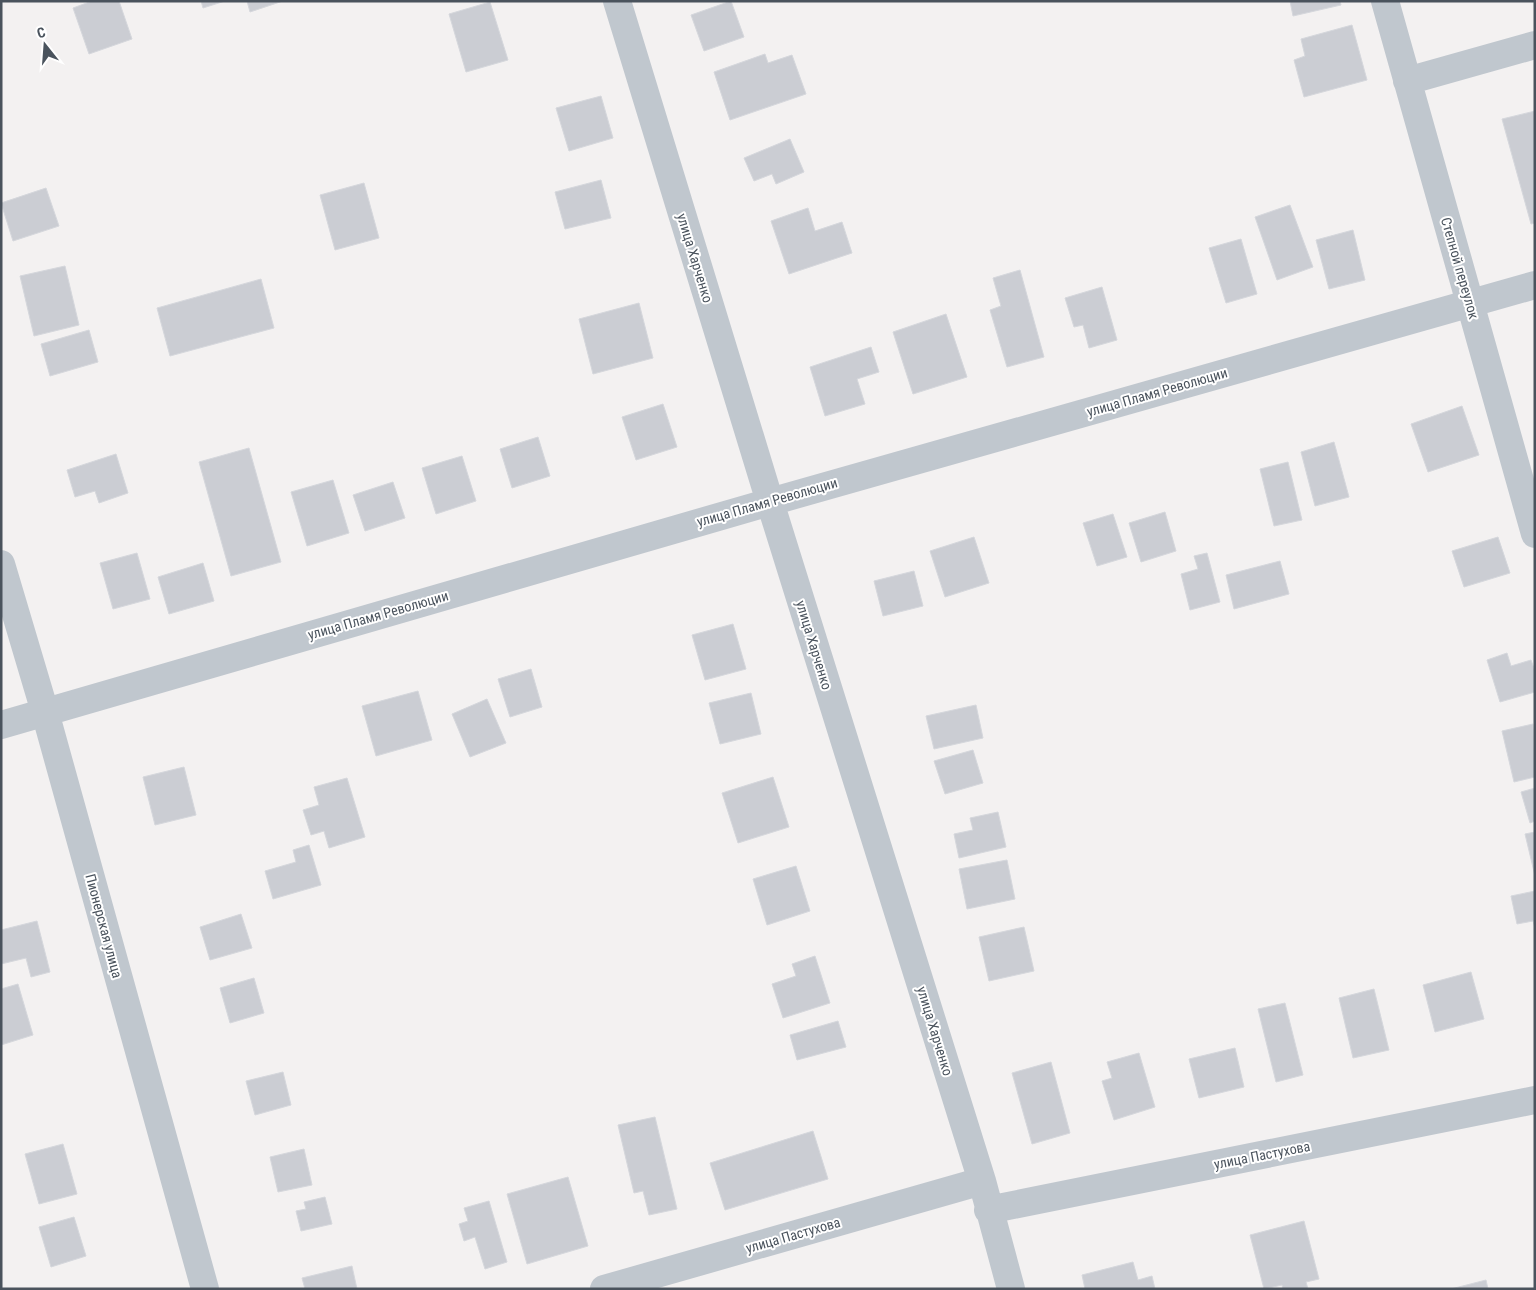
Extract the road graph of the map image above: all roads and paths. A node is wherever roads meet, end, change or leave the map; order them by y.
1 (617, 1) edge
2 (1385, 1) edge
3 (1535, 45) edge
4 (1407, 81) junction
5 (1535, 285) edge
6 (1470, 304) junction
7 (770, 502) junction
8 (1535, 534) edge
9 (1, 564) edge
10 (45, 712) junction
11 (1, 725) edge
12 (1535, 1100) edge
13 (982, 1181) junction
14 (988, 1210) junction
15 (205, 1289) edge
16 (604, 1289) edge
17 (1010, 1289) edge

1 - 7 street, улица Харченко
2 - 4 street, Степной переулок
3 - 4 street
4 - 6 street, Степной переулок
5 - 6 street, улица Пламя Революции
6 - 7 street, улица Пламя Революции
6 - 8 street, Степной переулок
7 - 10 street, улица Пламя Революции
7 - 13 street, улица Харченко
9 - 10 street, Пионерская улица
10 - 11 street, улица Пламя Революции
10 - 15 street, Пионерская улица
12 - 14 street, улица Пастухова
13 - 14 street, улица Харченко
13 - 16 street, улица Пастухова
14 - 17 street, улица Харченко

